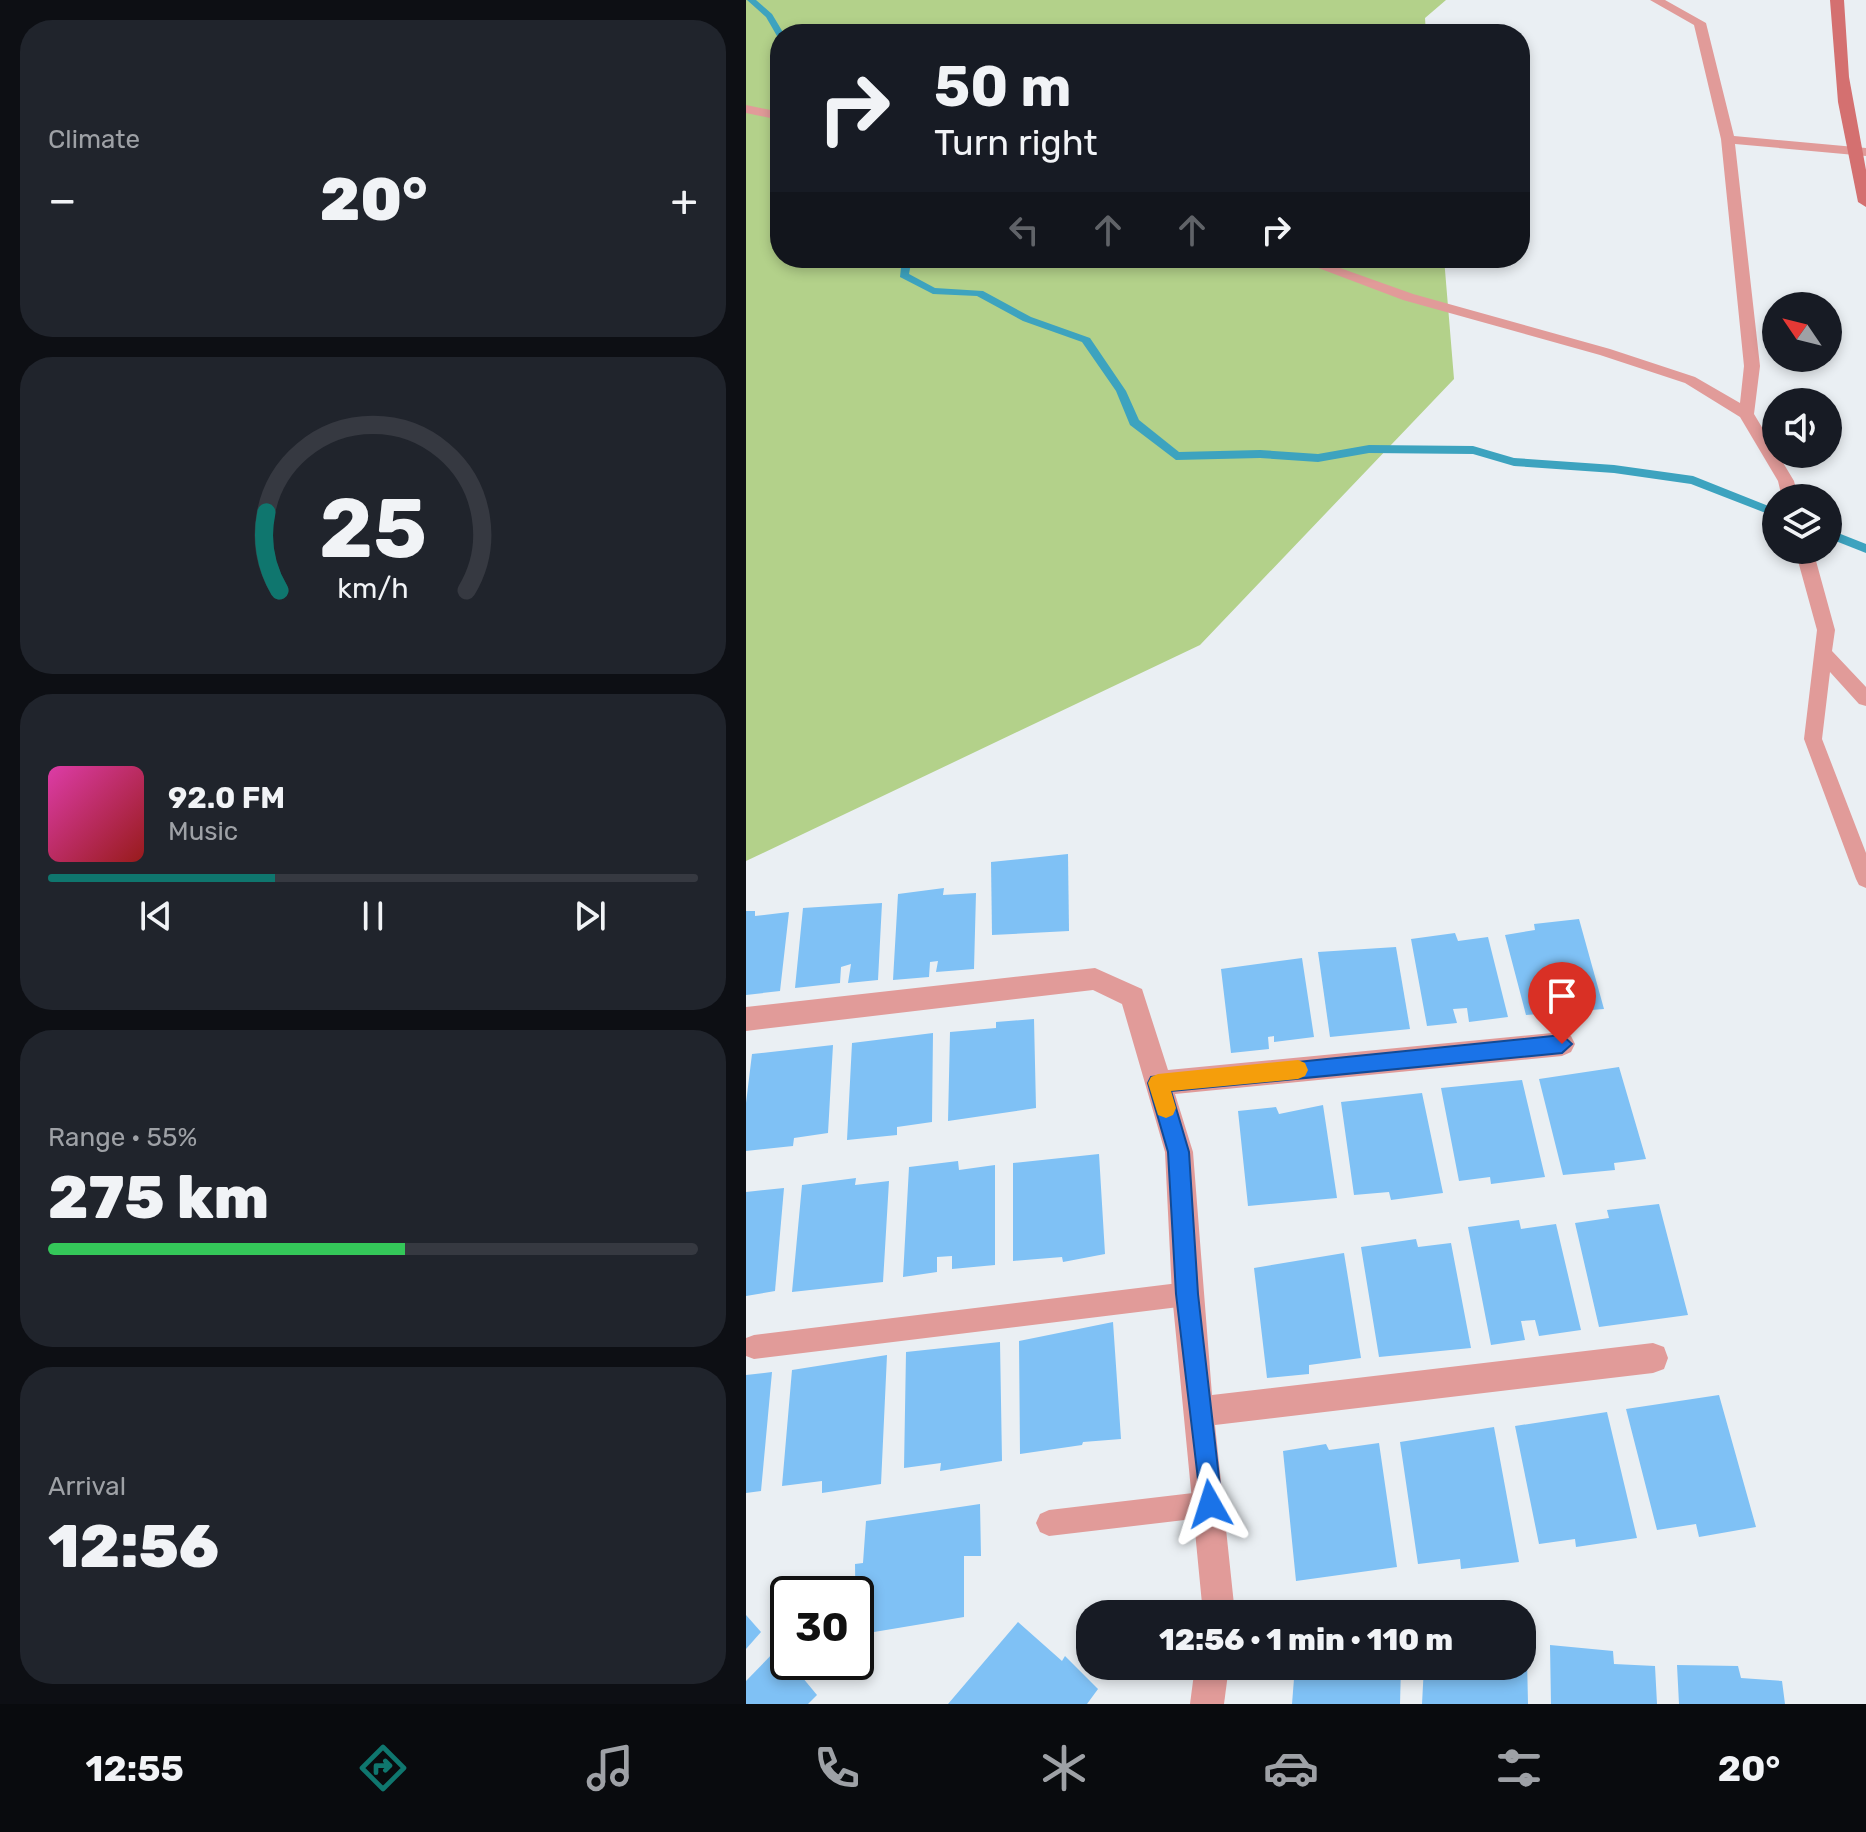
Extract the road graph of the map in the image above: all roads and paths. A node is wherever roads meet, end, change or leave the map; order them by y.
1 (1656, 0) edge
2 (1837, 0) edge
3 (1678, 6) edge
4 (746, 109) edge
5 (770, 114) edge
6 (1728, 139) junction
7 (1859, 151) edge
8 (1866, 202) edge
9 (1327, 268) edge
10 (1746, 414) junction
11 (1787, 484) edge
12 (1808, 564) edge
13 (1823, 653) junction
14 (1866, 699) edge
15 (1866, 879) edge
16 (746, 1019) edge
17 (1562, 1044) dead end
18 (1158, 1083) junction
19 (1187, 1294) junction
20 (754, 1347) dead end
21 (1653, 1358) dead end
22 (1200, 1412) junction
23 (1210, 1504) junction
24 (1049, 1523) dead end
25 (1218, 1600) edge
26 (1210, 1680) edge
27 (1207, 1704) edge

1 - 3 lane
2 - 7 main road
3 - 6 lane
4 - 5 lane
6 - 7 lane
6 - 10 lane
7 - 8 main road
9 - 10 lane
10 - 11 lane
12 - 13 lane
13 - 14 lane
13 - 15 lane
16 - 18 street
17 - 18 street
18 - 19 street
19 - 20 lane
19 - 22 street
21 - 22 street
22 - 23 street
23 - 24 lane
23 - 25 street
26 - 27 street

